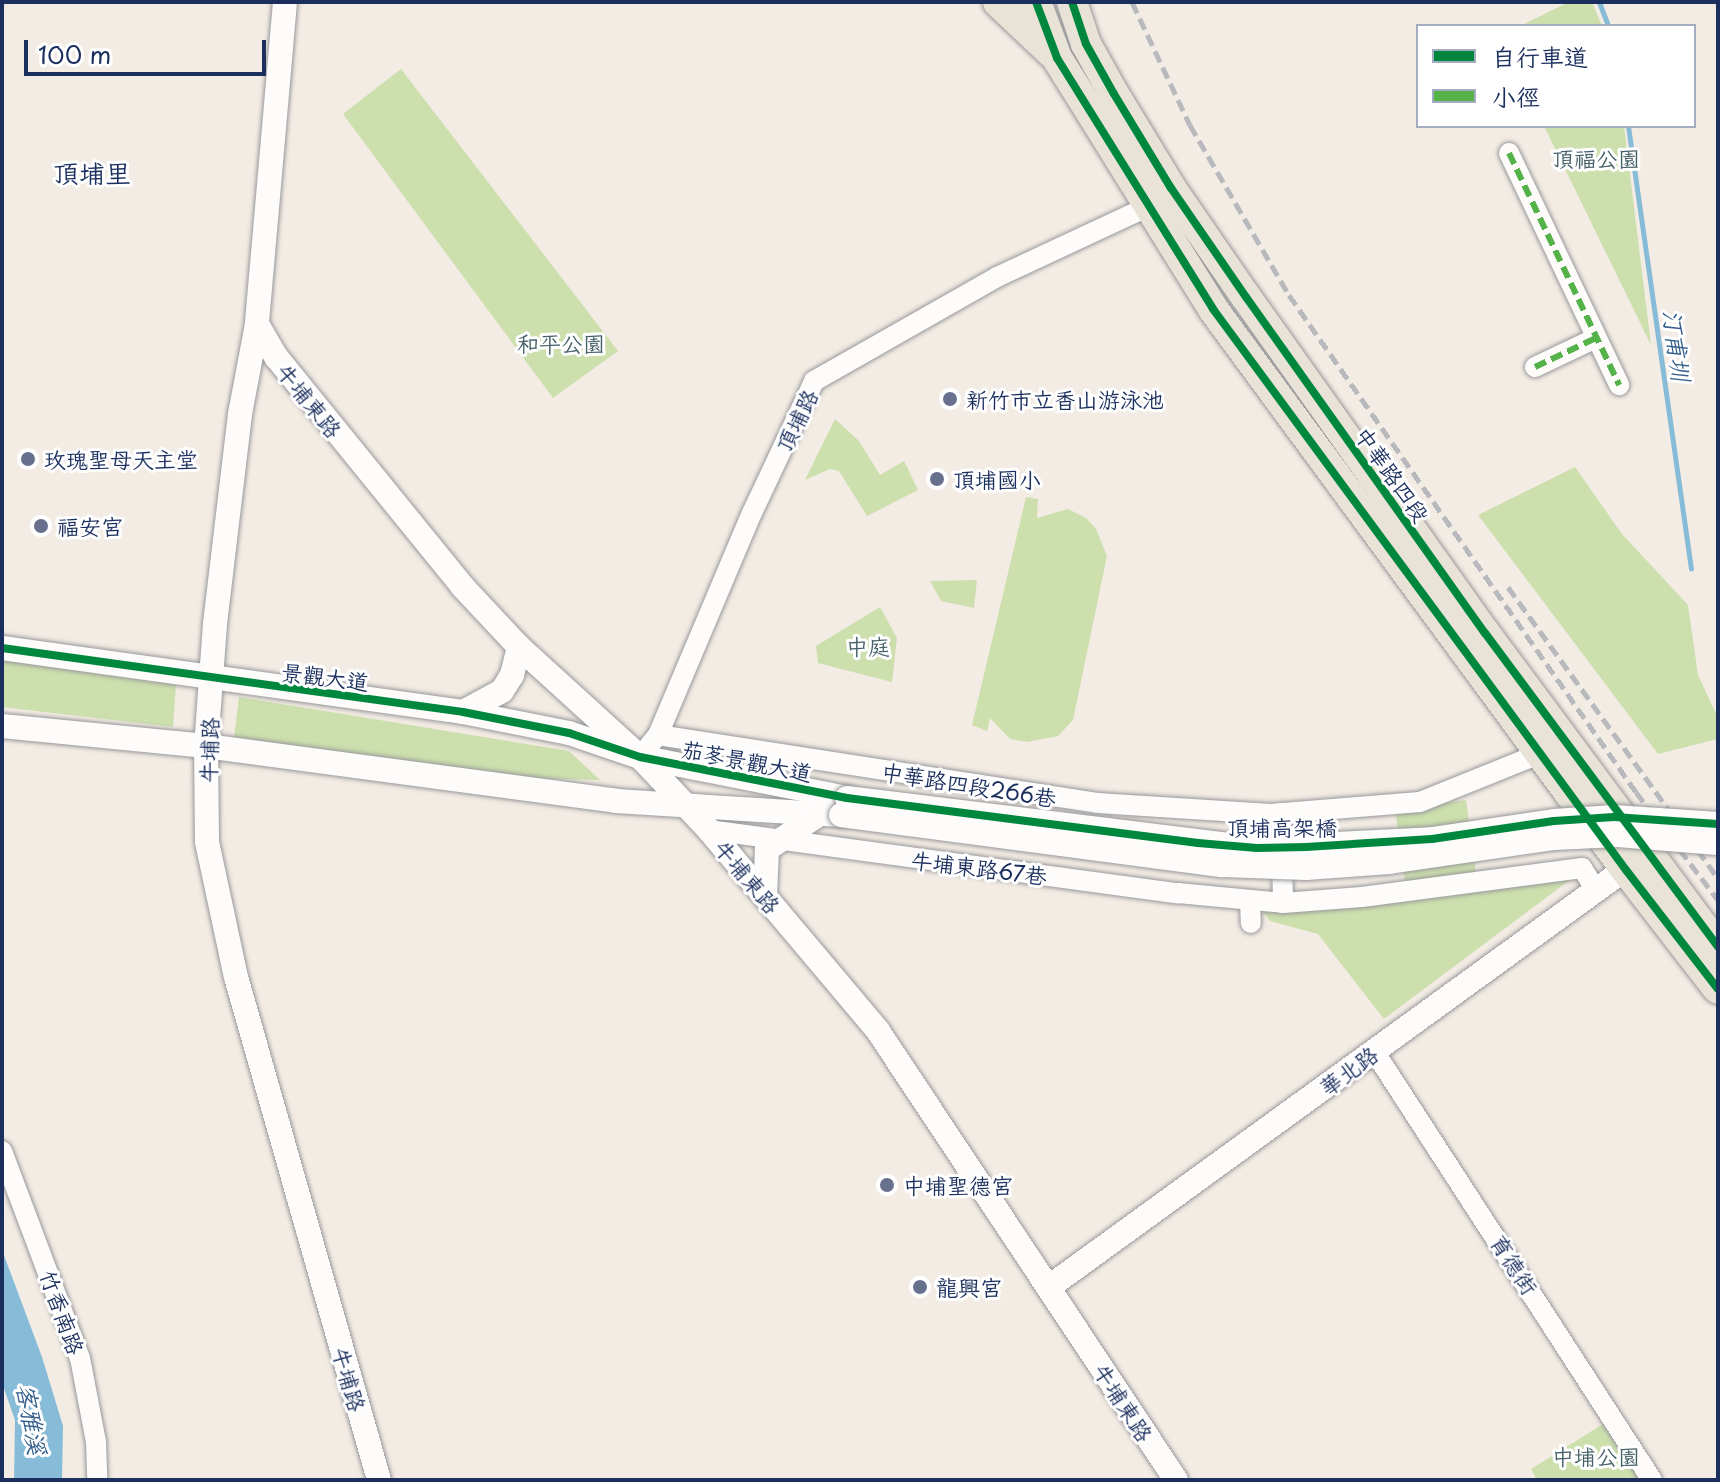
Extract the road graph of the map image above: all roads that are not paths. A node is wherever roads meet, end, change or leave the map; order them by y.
1 (285, 2) edge
2 (998, 2) edge
3 (1036, 2) edge
4 (1072, 2) edge
5 (1057, 58) junction
6 (1509, 153) dead end
7 (1149, 206) junction
8 (257, 324) junction
9 (1596, 338) junction
10 (1535, 367) dead end
11 (1619, 385) dead end
12 (519, 647) junction
13 (2, 648) edge
14 (213, 679) junction
15 (463, 712) junction
16 (2, 726) edge
17 (658, 735) junction
18 (206, 746) junction
19 (1553, 748) junction
20 (640, 757) junction
21 (682, 805) junction
22 (836, 809) junction
23 (1281, 813) junction
24 (1718, 824) edge
25 (709, 830) junction
26 (776, 841) junction
27 (1718, 843) edge
28 (1637, 861) junction
29 (1596, 890) junction
30 (765, 896) junction
31 (1250, 900) junction
32 (1283, 903) junction
33 (1251, 923) dead end
34 (1718, 947) edge
35 (1718, 989) edge
36 (1374, 1051) junction
37 (2, 1151) edge
38 (1049, 1287) junction
39 (97, 1480) edge
40 (379, 1480) edge
41 (1176, 1480) edge
42 (1652, 1480) edge

1 - 8 street, 牛埔路
2 - 5 main road
3 - 5 main road, 中華路四段
4 - 19 main road, 中華路四段
5 - 7 main road, 中華路四段
6 - 9 street
7 - 17 street, 頂埔路
7 - 19 main road, 中華路四段
8 - 12 street, 牛埔東路
8 - 14 street, 牛埔路
9 - 10 street
9 - 11 street
12 - 15 street
12 - 20 street, 牛埔東路
13 - 14 street, 景觀大道
14 - 15 street, 景觀大道
14 - 18 street, 牛埔路
15 - 20 street, 景觀大道
16 - 18 street
17 - 20 street, 頂埔路
17 - 23 street, 中華路四段266巷
18 - 21 street
18 - 40 street, 牛埔路
19 - 23 street, 中華路四段266巷
19 - 28 main road, 中華路四段
20 - 21 street, 牛埔東路
20 - 22 street, 茄苳景觀大道
21 - 22 street, 茄苳景觀大道
21 - 25 street, 牛埔東路
22 - 24 street, 頂埔高架橋, bridge
22 - 26 street
22 - 27 street, 頂埔高架橋, bridge
23 - 32 street
25 - 26 street, 牛埔東路67巷
25 - 30 street, 牛埔東路
26 - 30 street
26 - 31 street, 牛埔東路67巷
28 - 29 street, 華北路
28 - 34 main road, 中華路四段
28 - 35 main road, 中華路四段
29 - 32 street
29 - 36 street, 華北路
30 - 38 street, 牛埔東路
31 - 32 street
31 - 33 street
36 - 38 street, 華北路
36 - 42 street, 育德街
37 - 39 street, 竹香南路
38 - 41 street, 牛埔東路

